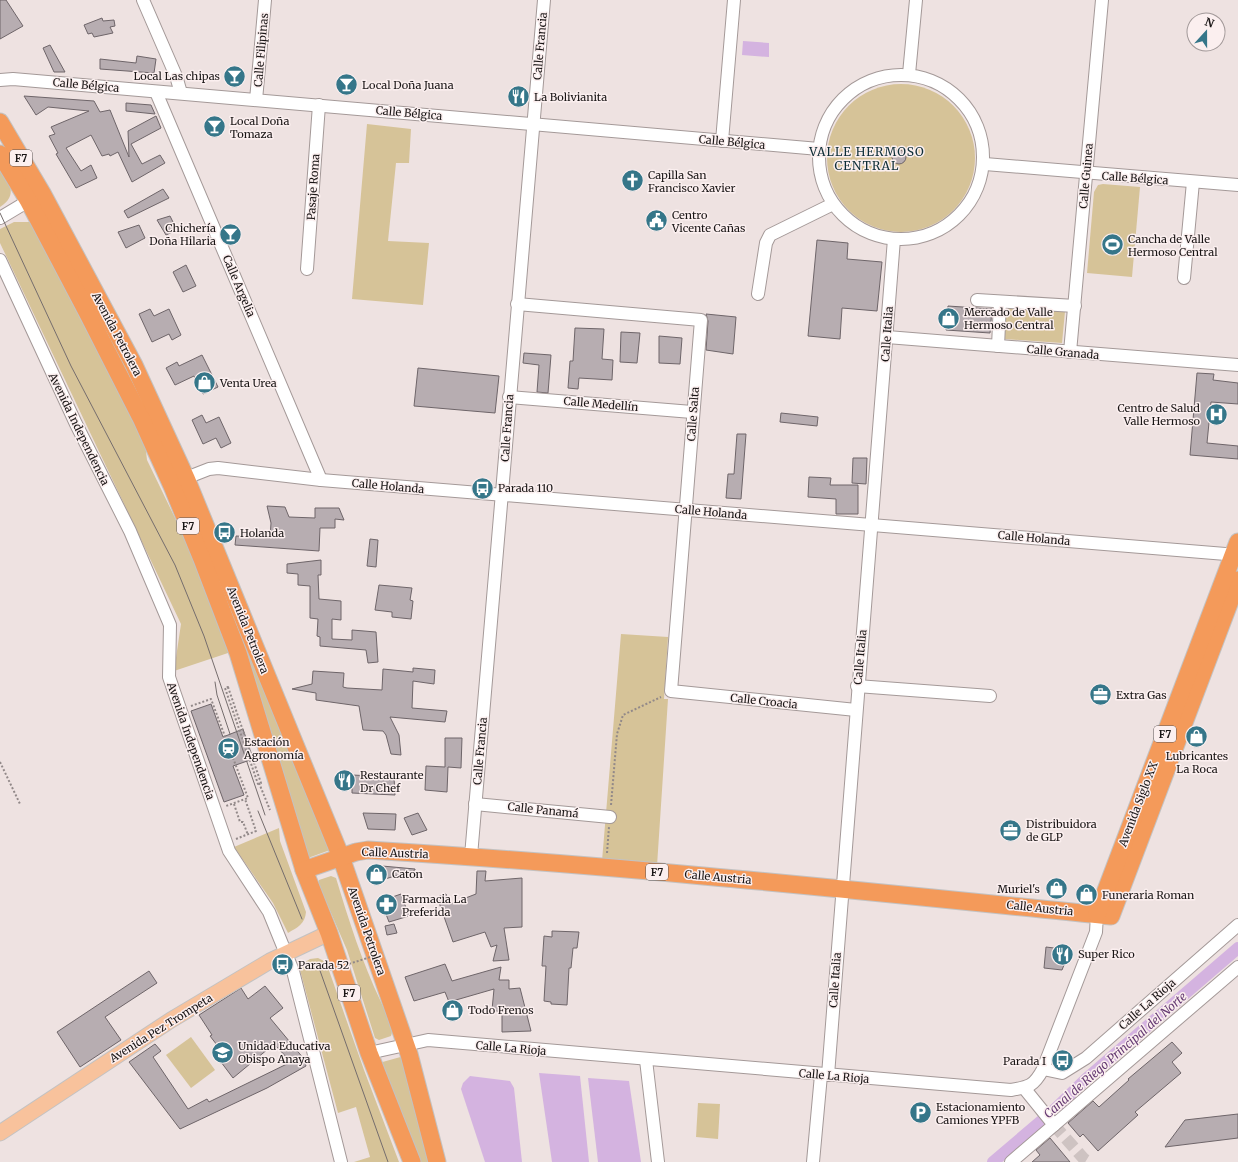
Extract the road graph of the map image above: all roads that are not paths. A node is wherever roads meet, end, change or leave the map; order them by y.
1 (143, 0) edge
2 (265, 0) edge
3 (544, 0) edge
4 (734, 0) edge
5 (916, 0) edge
6 (1102, 0) edge
7 (909, 74) junction
8 (1, 77) edge
9 (156, 92) junction
10 (181, 93) junction
11 (256, 100) junction
12 (319, 105) junction
13 (0, 122) edge
14 (533, 124) junction
15 (722, 141) junction
16 (818, 149) junction
17 (0, 154) edge
18 (985, 164) junction
19 (1087, 174) junction
20 (1193, 182) junction
21 (1238, 185) edge
22 (35, 197) junction
23 (833, 204) junction
24 (0, 218) edge
25 (894, 239) junction
26 (0, 260) edge
27 (307, 269) dead end
28 (1184, 278) dead end
29 (758, 294) dead end
30 (977, 300) dead end
31 (1000, 302) junction
32 (517, 304) junction
33 (1075, 306) junction
34 (887, 337) junction
35 (998, 346) junction
36 (1070, 352) junction
37 (1238, 365) edge
38 (509, 397) junction
39 (692, 412) junction
40 (186, 478) junction
41 (321, 480) junction
42 (502, 496) junction
43 (686, 510) junction
44 (871, 525) junction
45 (1236, 551) edge
46 (1238, 580) edge
47 (857, 686) junction
48 (671, 691) joint
49 (990, 696) dead end
50 (1181, 709) junction
51 (856, 710) junction
52 (475, 804) junction
53 (610, 817) road end
54 (471, 856) junction
55 (341, 857) junction
56 (304, 870) junction
57 (842, 888) junction
58 (1104, 915) junction
59 (1238, 925) edge
60 (328, 933) junction
61 (286, 954) junction
62 (1238, 966) edge
63 (406, 1044) junction
64 (369, 1053) junction
65 (646, 1060) junction
66 (1043, 1069) junction
67 (824, 1075) junction
68 (1024, 1088) junction
69 (1052, 1122) junction
70 (0, 1133) edge
71 (341, 1162) edge
72 (412, 1162) edge
73 (437, 1162) edge
74 (658, 1162) edge
75 (813, 1162) edge
76 (1011, 1162) edge

1 - 10 street
2 - 11 street, Calle Filipinas
3 - 14 street, Calle Francia
4 - 15 street
5 - 7 street
6 - 19 street, Calle Guinea
7 - 16 street
7 - 18 street
8 - 9 street, Calle Bélgica
9 - 10 street, Calle Bélgica
9 - 41 street, Calle Argelia
10 - 11 street, Calle Bélgica
11 - 12 street, Calle Bélgica
12 - 14 street, Calle Bélgica
12 - 27 street, Pasaje Roma
13 - 22 highway, Avenida Petrolera / F7
14 - 15 street, Calle Bélgica
14 - 32 street, Calle Francia
15 - 16 street, Calle Bélgica
16 - 23 street
17 - 22 highway, Avenida Petrolera / F7
18 - 19 street, Calle Bélgica
18 - 25 street
19 - 20 street, Calle Bélgica
19 - 33 street, Calle Guinea
20 - 21 street, Calle Bélgica
20 - 28 street
22 - 24 street
22 - 40 highway, Avenida Petrolera / F7
22 - 56 highway, Avenida Petrolera / F7
23 - 25 street
23 - 29 street
25 - 34 street, Calle Italia
26 - 61 street, Avenida Independencia
30 - 31 street
31 - 33 street
31 - 35 street
32 - 38 street, Calle Francia
32 - 39 street, Calle Salta
33 - 36 street, Calle Guinea
34 - 35 street, Calle Granada
34 - 44 street, Calle Italia
35 - 36 street, Calle Granada
36 - 37 street, Calle Granada
38 - 39 street, Calle Medellín
38 - 42 street, Calle Francia
39 - 43 street, Calle Salta
40 - 41 street, Calle Holanda
40 - 55 highway, Avenida Petrolera / F7
41 - 42 street, Calle Holanda
42 - 43 street, Calle Holanda
42 - 52 street, Calle Francia
43 - 44 street, Calle Holanda
43 - 48 street, Calle Salta
44 - 45 street, Calle Holanda
44 - 47 street, Calle Italia
45 - 50 highway, Avenida Siglo XX / F7
46 - 50 highway, Avenida Siglo XX / F7
47 - 49 street
47 - 51 street, Calle Italia
48 - 51 street, Calle Croacia
50 - 58 highway, Avenida Siglo XX / F7
51 - 57 street, Calle Italia
52 - 53 street, Calle Panamá
52 - 54 street, Calle Francia
54 - 55 highway, Calle Austria / F7
54 - 57 highway, Calle Austria / F7
55 - 56 highway, Calle Austria / F7
55 - 63 highway, Avenida Petrolera / F7
56 - 60 highway, Avenida Petrolera / F7
57 - 58 highway, Calle Austria / F7
57 - 67 street, Calle Italia
58 - 66 street, Avenida Siglo XX
59 - 66 street, Calle La Rioja
60 - 61 main road, Avenida Pez Trompeta
60 - 64 highway, Avenida Petrolera / F7
61 - 70 main road, Avenida Pez Trompeta
61 - 71 street, Avenida Independencia
62 - 69 street
63 - 64 street, Calle La Rioja
63 - 65 street, Calle La Rioja
63 - 73 highway, Avenida Petrolera / F7
64 - 72 highway, Avenida Petrolera / F7
65 - 67 street, Calle La Rioja
65 - 74 street
66 - 68 street
67 - 68 street, Calle La Rioja
67 - 75 street, Calle Italia
68 - 69 street
69 - 76 street

